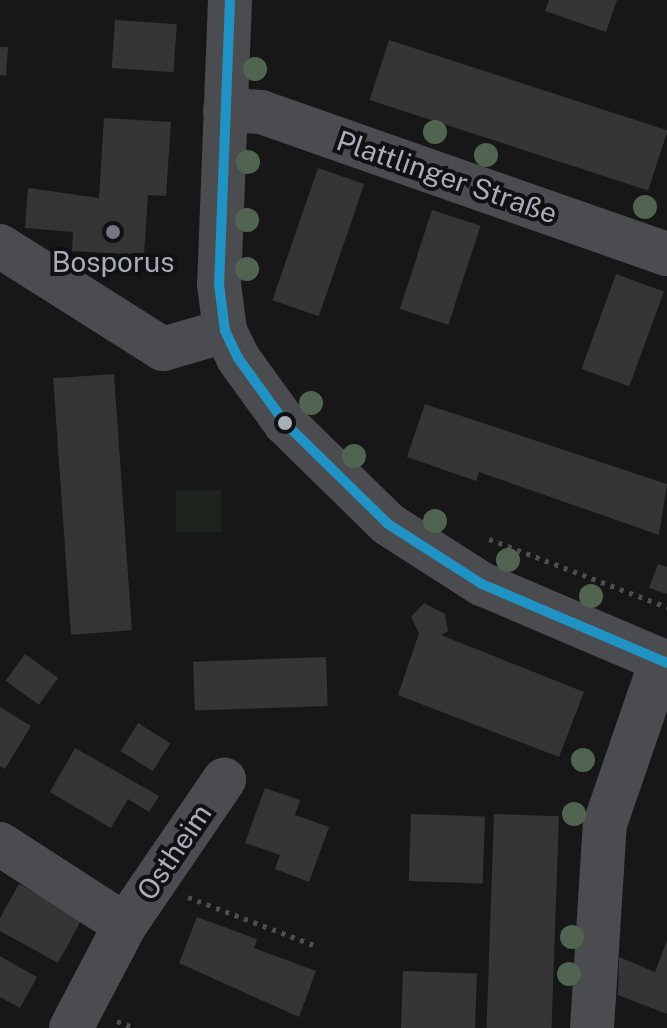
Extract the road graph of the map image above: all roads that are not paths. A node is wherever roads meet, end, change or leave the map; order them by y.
1 (230, 0) edge
2 (225, 110) junction
3 (0, 246) edge
4 (667, 254) edge
5 (225, 331) junction
6 (664, 662) edge
7 (224, 780) dead end
8 (0, 844) edge
9 (125, 925) junction
10 (71, 1028) edge
11 (592, 1028) edge

1 - 2 street
2 - 4 street, Plattlinger Straße
2 - 5 street
3 - 5 street
5 - 6 street
6 - 11 street
7 - 9 street, Ostheim
8 - 9 street, Ostheim
9 - 10 street, Ostheim

